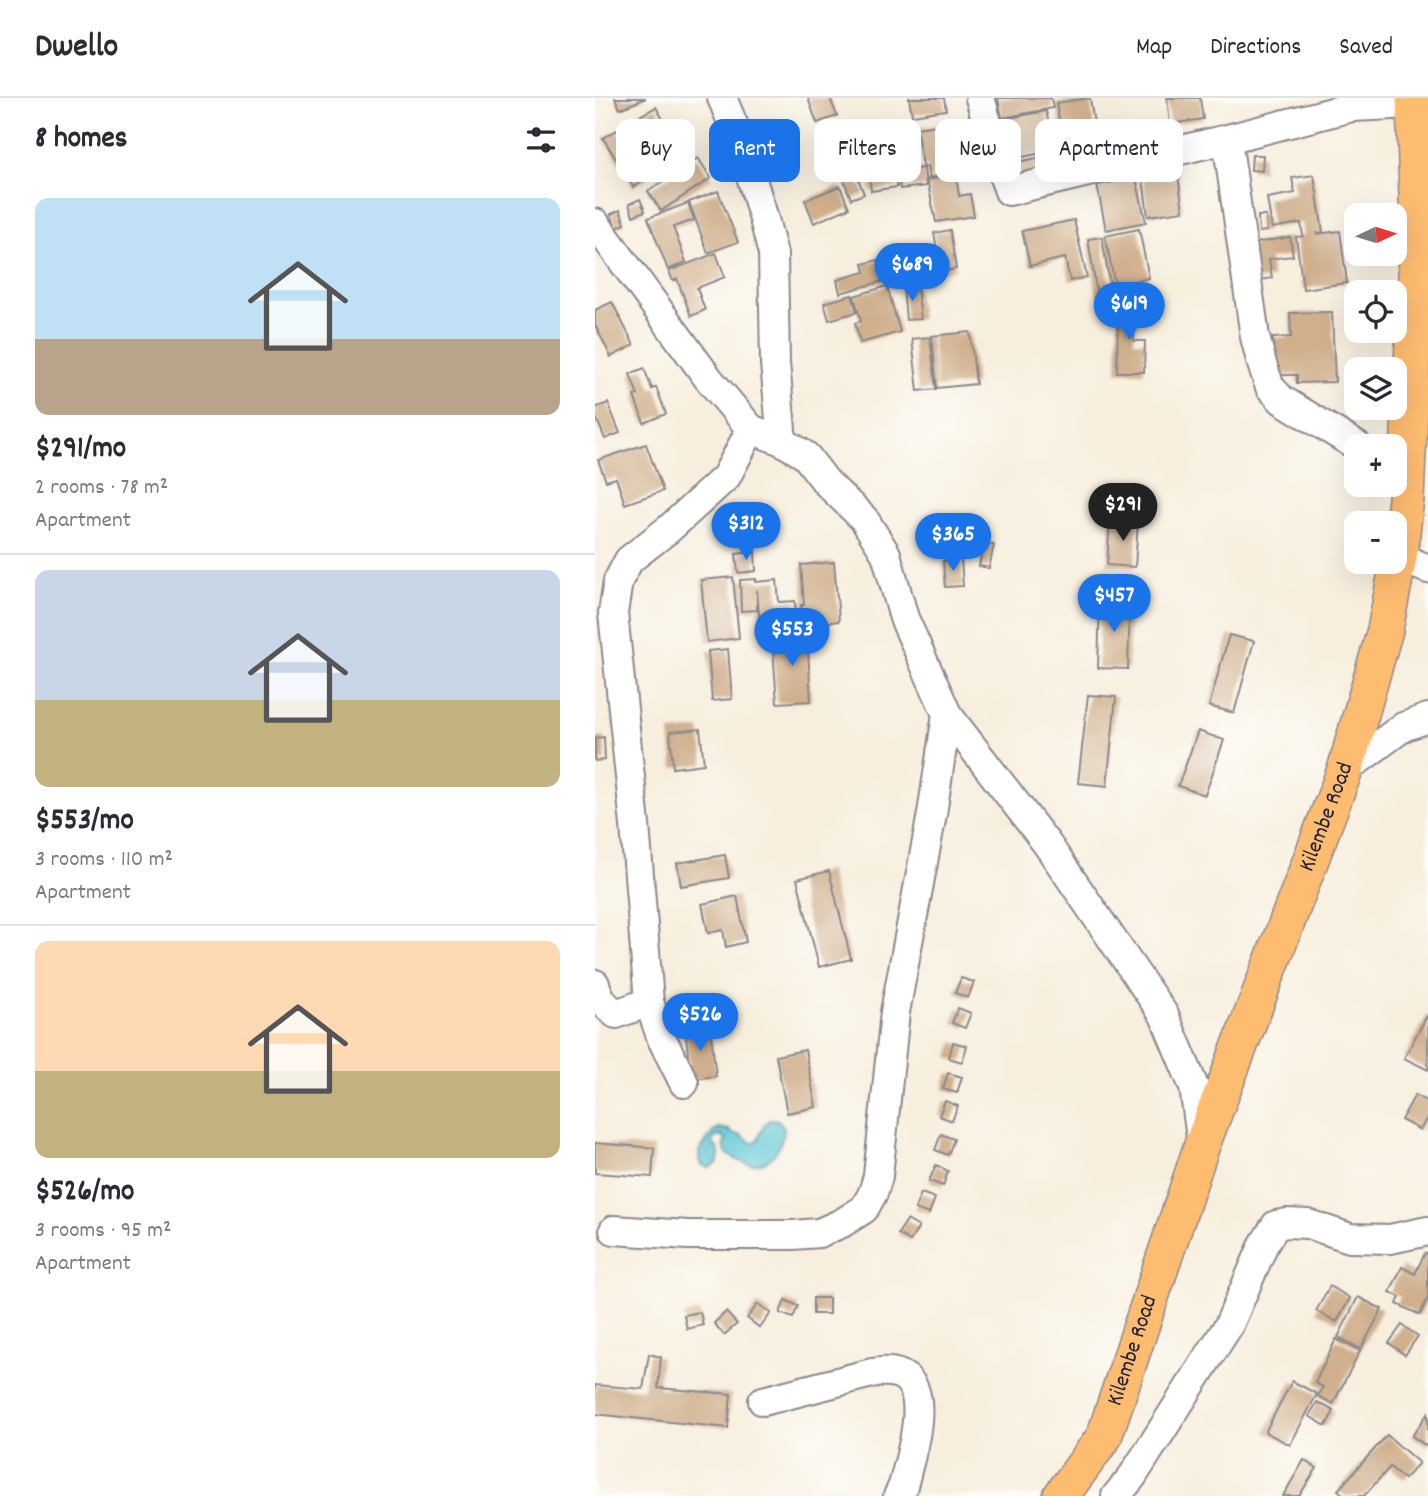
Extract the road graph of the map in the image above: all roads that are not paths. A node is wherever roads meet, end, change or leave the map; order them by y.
1 (722, 98) edge
2 (980, 98) edge
3 (1414, 101) edge
4 (1227, 139) junction
5 (595, 223) edge
6 (1423, 229) edge
7 (751, 429) junction
8 (1404, 434) edge
9 (1344, 438) edge
10 (782, 441) junction
11 (1400, 497) edge
12 (1414, 563) edge
13 (947, 714) junction
14 (1428, 718) edge
15 (1345, 769) junction
16 (595, 984) edge
17 (649, 1002) junction
18 (684, 1083) dead end
19 (1202, 1145) junction
20 (614, 1230) dead end
21 (1428, 1230) edge
22 (763, 1401) dead end
23 (898, 1496) edge
24 (1061, 1496) edge
25 (1116, 1496) edge

1 - 10 street
2 - 4 street
3 - 4 street
3 - 6 main road, Kilembe Road
4 - 9 street
5 - 7 street
6 - 8 main road, Kilembe Road
7 - 10 street
7 - 17 street
10 - 13 street
11 - 12 main road, Kilembe Road
12 - 15 main road, Kilembe Road
13 - 19 street
13 - 20 street
14 - 15 street
15 - 19 main road, Kilembe Road
16 - 17 street
17 - 18 street
19 - 24 main road, Kilembe Road
21 - 25 street
22 - 23 street

